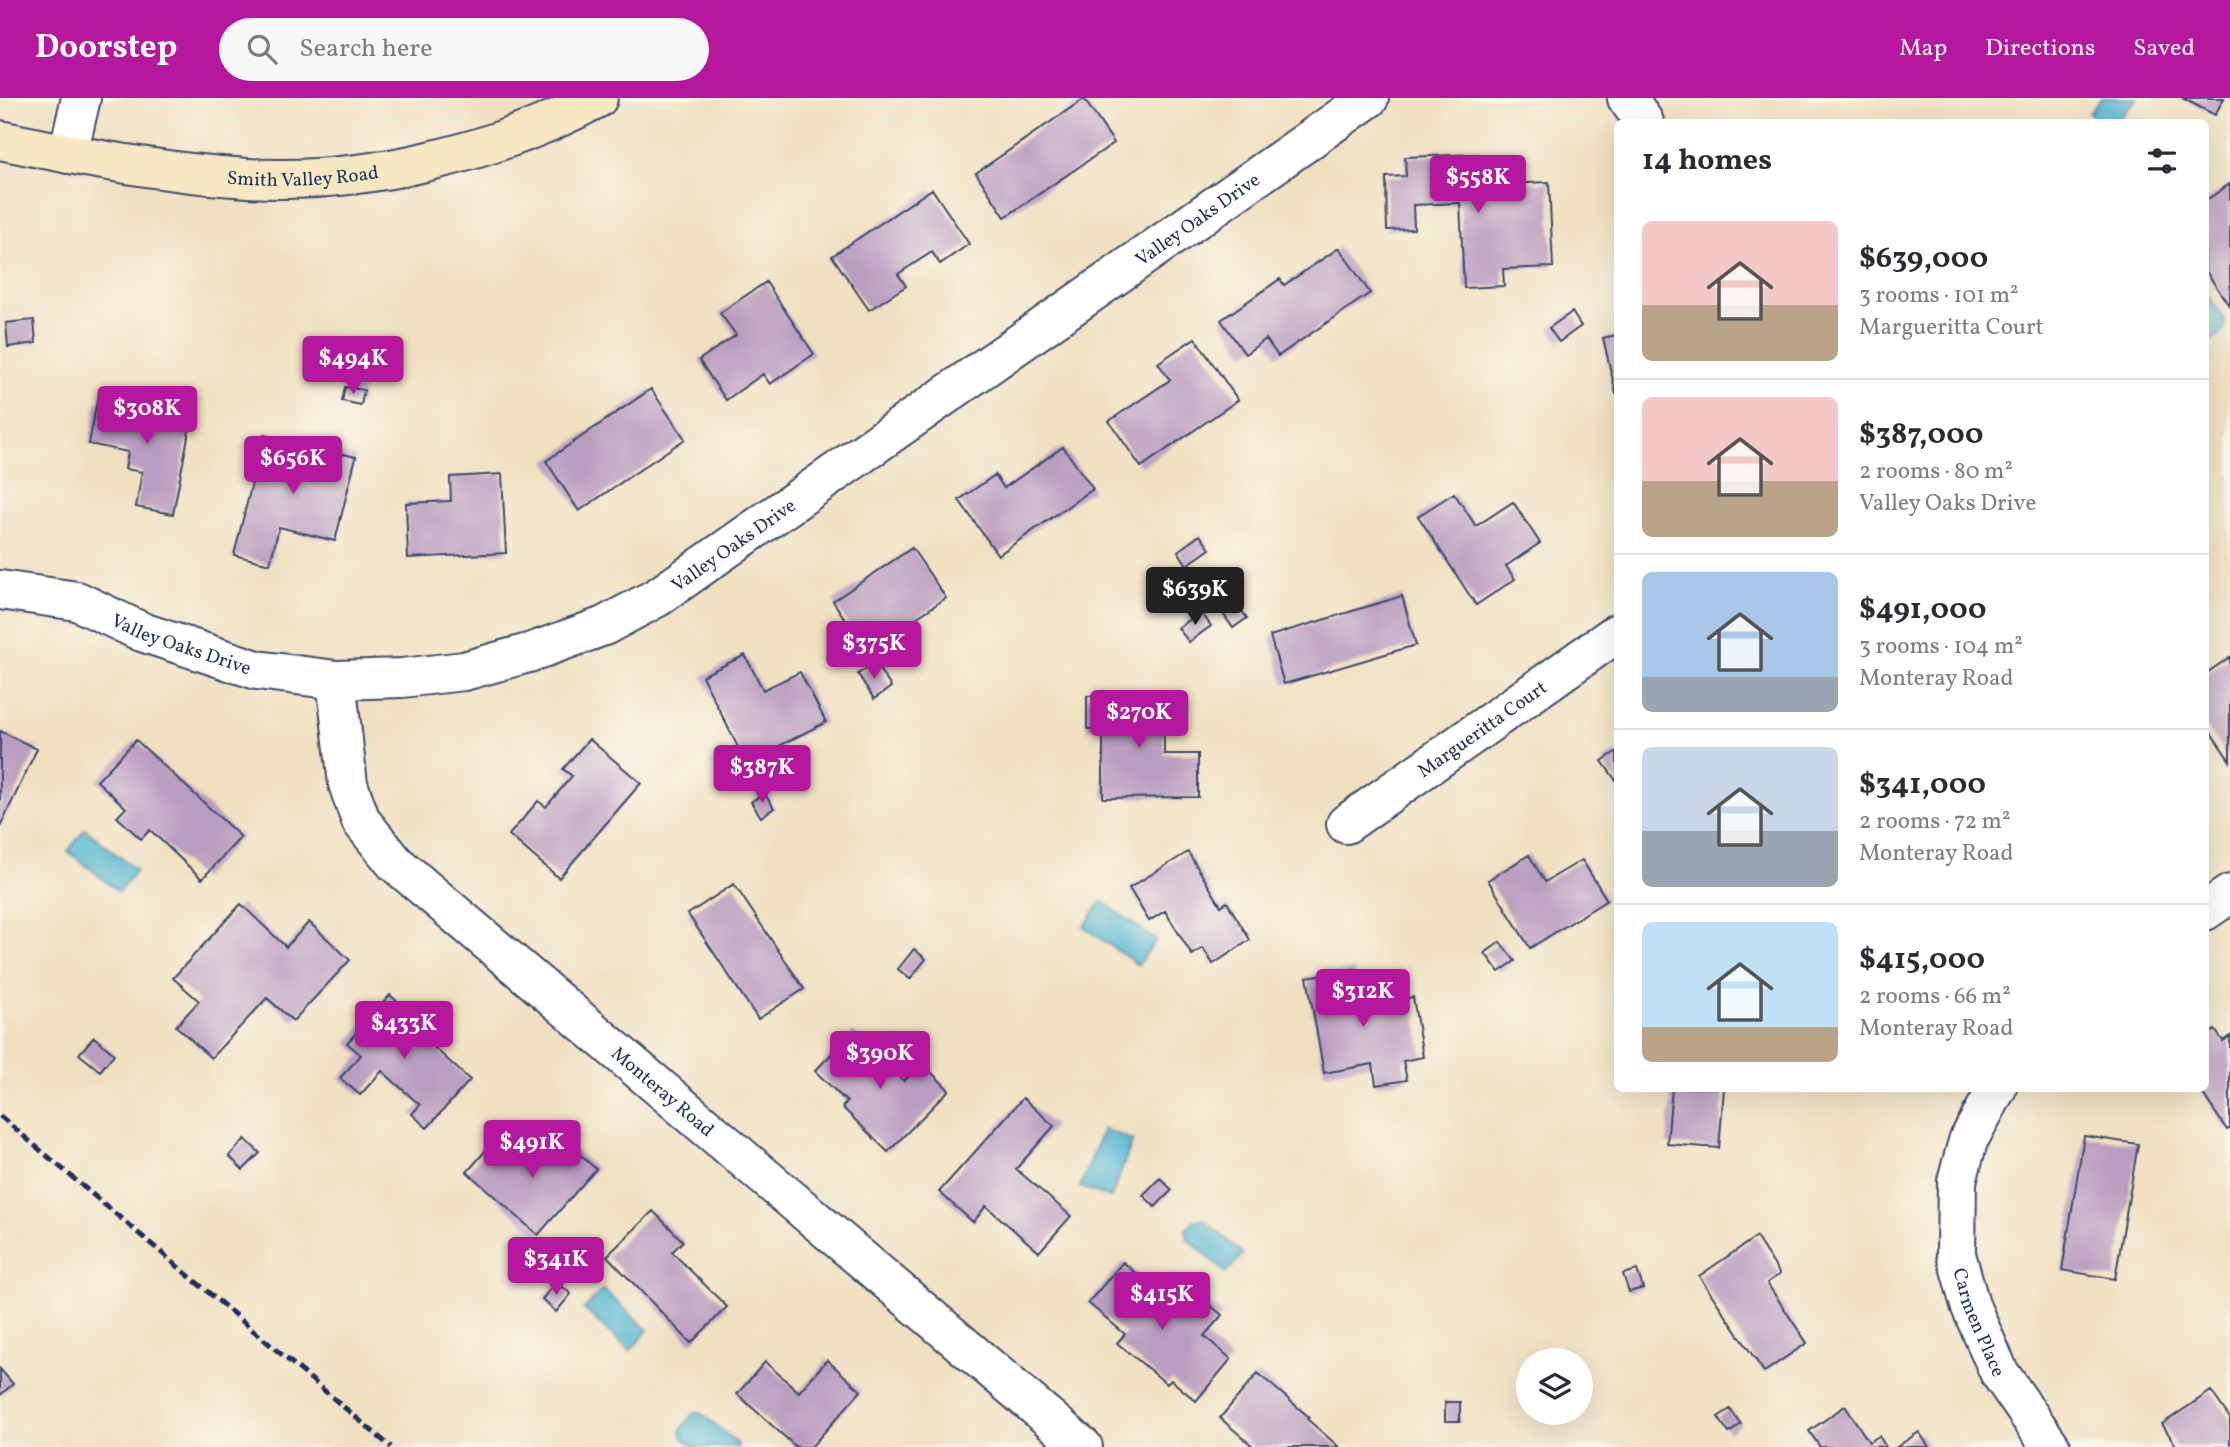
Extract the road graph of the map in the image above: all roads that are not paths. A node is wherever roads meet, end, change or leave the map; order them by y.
1 (81, 98) edge
2 (598, 98) edge
3 (1369, 98) edge
4 (1627, 98) edge
5 (1642, 119) edge
6 (0, 140) edge
7 (68, 154) junction
8 (0, 590) edge
9 (1614, 635) edge
10 (336, 680) junction
11 (1346, 824) dead end
12 (1995, 1092) edge
13 (1083, 1447) edge
14 (2051, 1447) edge

1 - 7 street
2 - 7 main road, Smith Valley Road
3 - 10 street, Valley Oaks Drive
4 - 5 street
6 - 7 main road, Smith Valley Road
8 - 10 street, Valley Oaks Drive
9 - 11 street, Margueritta Court
10 - 13 street, Monteray Road
12 - 14 street, Carmen Place

